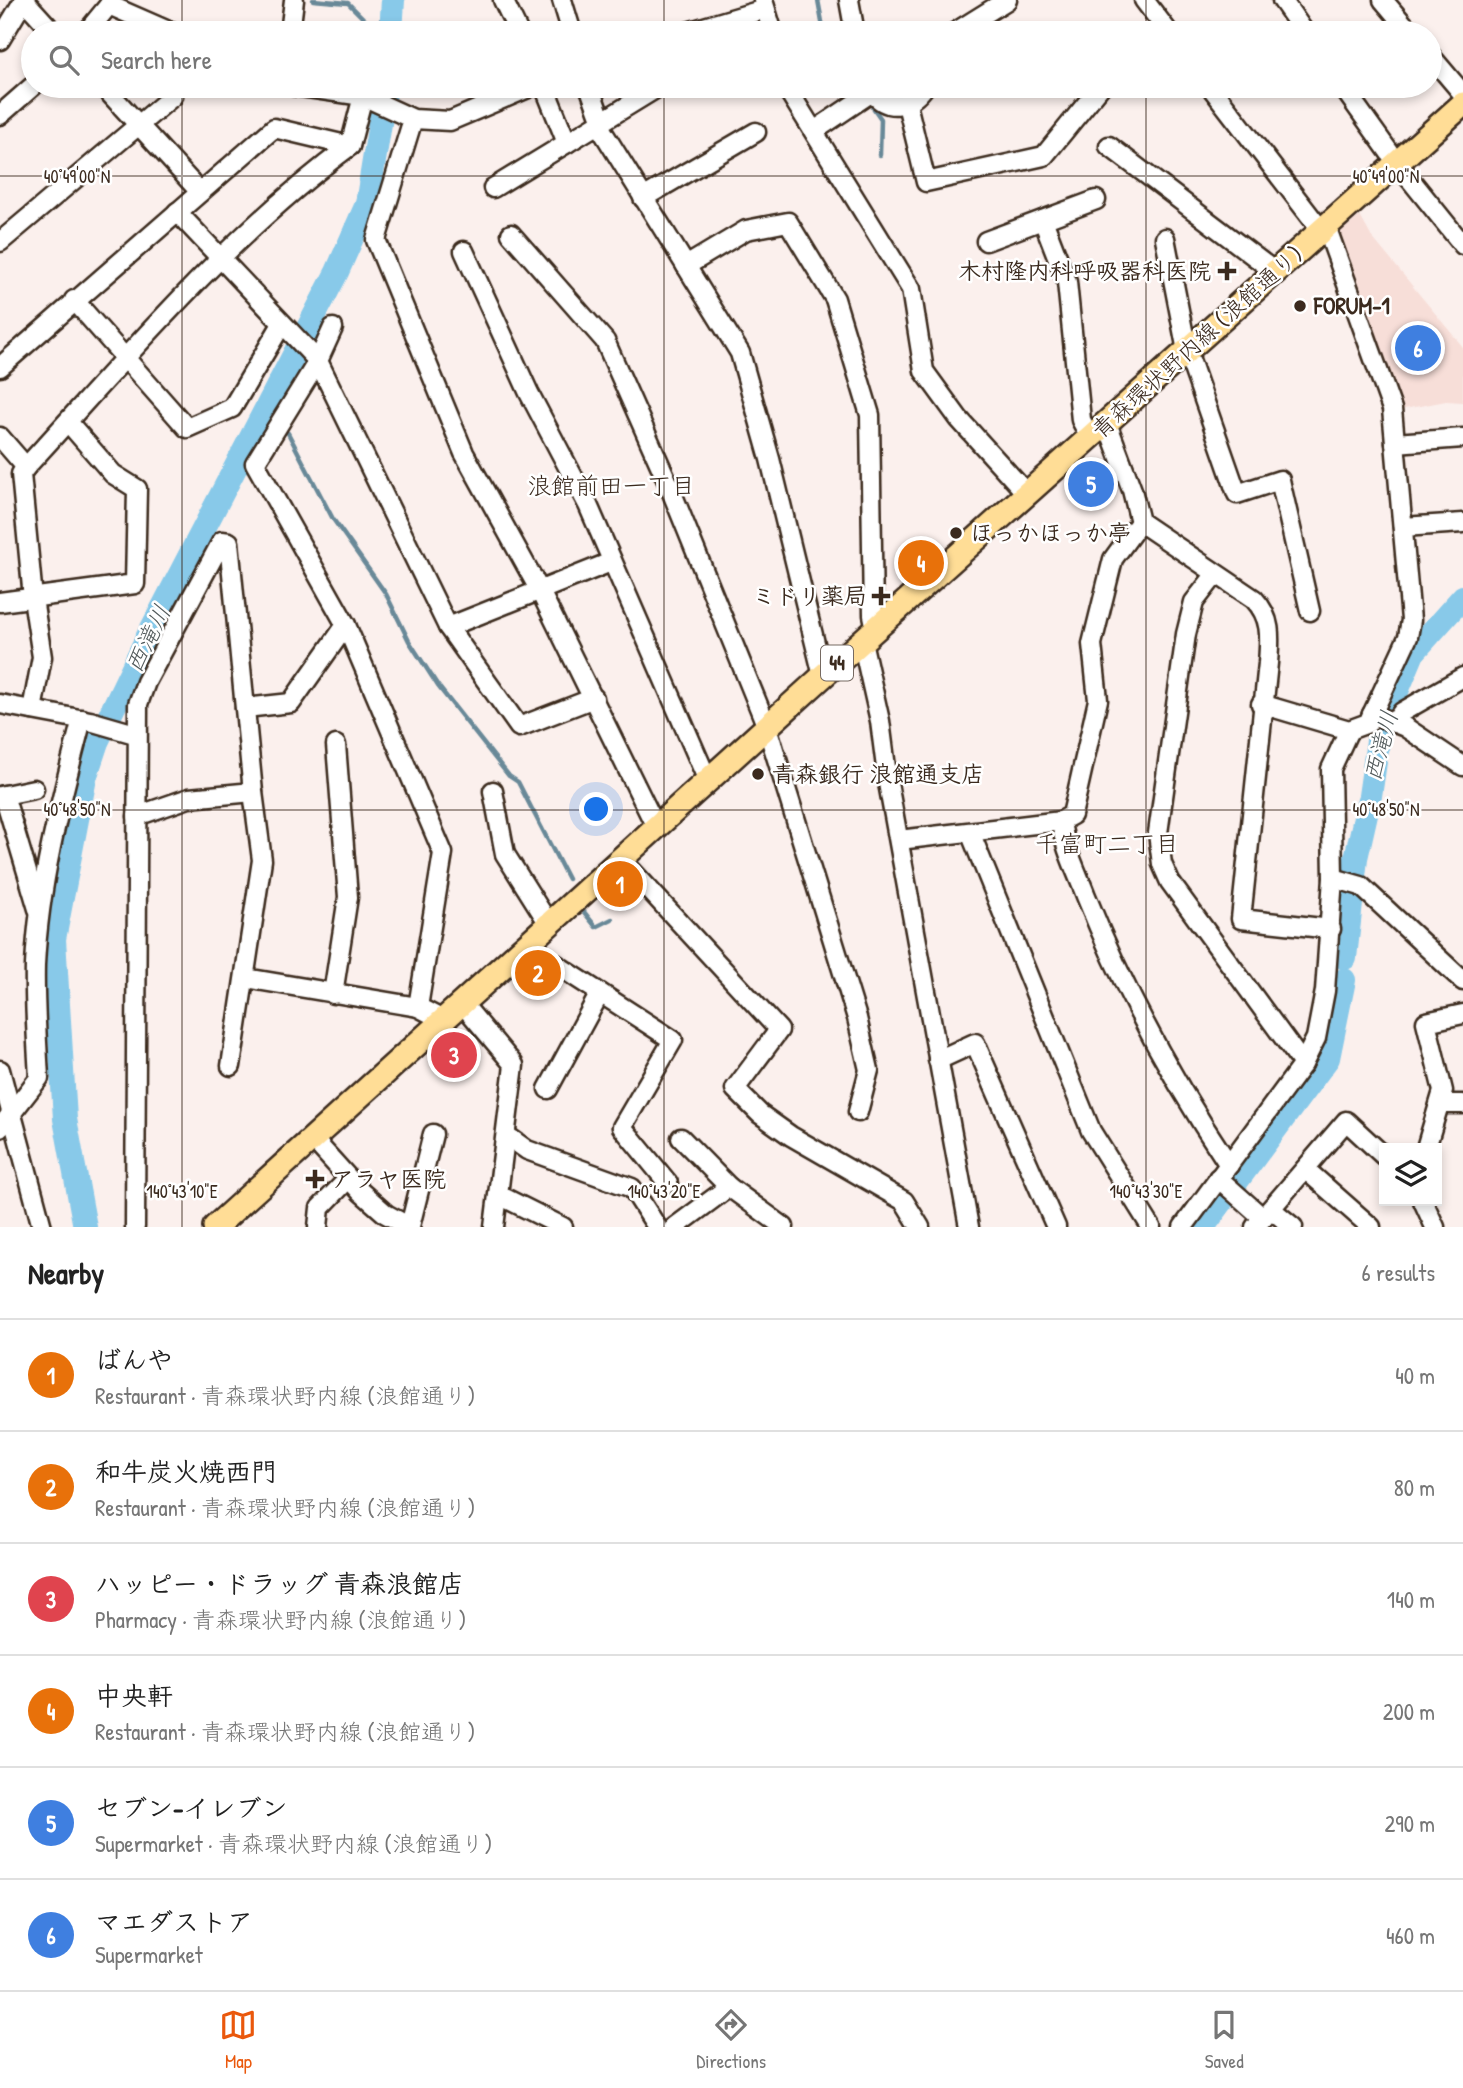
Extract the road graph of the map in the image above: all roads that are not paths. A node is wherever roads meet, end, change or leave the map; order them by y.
1 (24, 0) edge
2 (294, 0) edge
3 (503, 0) edge
4 (562, 0) edge
5 (849, 0) edge
6 (1007, 0) edge
7 (1144, 0) edge
8 (1282, 0) edge
9 (1383, 0) edge
10 (110, 2) edge
11 (764, 4) edge
12 (43, 21) edge
13 (95, 21) edge
14 (149, 21) edge
15 (291, 21) edge
16 (513, 21) edge
17 (568, 21) edge
18 (717, 21) edge
19 (769, 21) edge
20 (853, 21) edge
21 (973, 21) edge
22 (1160, 21) edge
23 (1297, 21) edge
24 (1401, 21) edge
25 (0, 40) edge
26 (1442, 69) edge
27 (1463, 94) edge
28 (21, 97) edge
29 (114, 98) edge
30 (171, 98) edge
31 (367, 98) edge
32 (369, 98) edge
33 (505, 98) edge
34 (549, 98) edge
35 (593, 98) edge
36 (641, 98) edge
37 (795, 98) edge
38 (859, 98) edge
39 (877, 98) edge
40 (913, 98) edge
41 (1091, 98) edge
42 (1220, 98) edge
43 (1351, 98) edge
44 (907, 104) junction
45 (1463, 104) edge
46 (0, 115) edge
47 (406, 115) junction
48 (600, 123) junction
49 (139, 124) junction
50 (814, 131) junction
51 (756, 132) dead end
52 (568, 144) junction
53 (350, 146) junction
54 (1109, 146) dead end
55 (1397, 163) junction
56 (493, 188) dead end
57 (200, 192) junction
58 (643, 198) junction
59 (1096, 200) dead end
60 (177, 212) junction
61 (1043, 220) junction
62 (1324, 228) junction
63 (512, 234) dead end
64 (1165, 238) dead end
65 (986, 241) dead end
66 (0, 243) edge
67 (1463, 245) edge
68 (464, 251) dead end
69 (222, 258) junction
70 (686, 266) junction
71 (1275, 272) junction
72 (74, 300) junction
73 (286, 328) junction
74 (333, 328) dead end
75 (1187, 351) junction
76 (313, 356) junction
77 (123, 360) junction
78 (0, 367) edge
79 (68, 422) junction
80 (1098, 430) junction
81 (0, 437) edge
82 (1463, 438) edge
83 (1395, 443) junction
84 (26, 467) junction
85 (1027, 494) junction
86 (1140, 522) junction
87 (1463, 523) edge
88 (1403, 527) junction
89 (611, 562) junction
90 (1215, 575) junction
91 (540, 591) junction
92 (33, 598) junction
93 (0, 602) edge
94 (1310, 611) dead end
95 (346, 625) junction
96 (448, 627) junction
97 (869, 635) junction
98 (823, 676) junction
99 (1463, 677) edge
100 (594, 698) junction
101 (0, 704) edge
102 (1261, 704) junction
103 (245, 708) junction
104 (32, 710) junction
105 (1384, 719) junction
106 (86, 720) junction
107 (767, 727) junction
108 (1349, 730) junction
109 (135, 734) junction
110 (336, 745) dead end
111 (1463, 766) edge
112 (708, 781) junction
113 (34, 789) dead end
114 (493, 791) dead end
115 (253, 792) junction
116 (2, 795) edge
117 (137, 816) junction
118 (1061, 821) junction
119 (656, 827) junction
120 (970, 832) junction
121 (899, 840) junction
122 (621, 859) junction
123 (1333, 878) junction
124 (40, 917) junction
125 (549, 924) junction
126 (1331, 929) junction
127 (526, 945) junction
128 (246, 978) junction
129 (1463, 981) edge
130 (600, 993) junction
131 (333, 994) junction
132 (462, 1003) junction
133 (418, 1007) junction
134 (1463, 1014) edge
135 (443, 1020) junction
136 (939, 1060) junction
137 (1303, 1064) junction
138 (231, 1066) dead end
139 (0, 1070) edge
140 (548, 1089) dead end
141 (1456, 1108) edge
142 (858, 1112) dead end
143 (12, 1113) junction
144 (0, 1128) edge
145 (433, 1134) dead end
146 (506, 1135) junction
147 (681, 1138) dead end
148 (313, 1139) junction
149 (1430, 1143) edge
150 (1379, 1151) edge
151 (1305, 1170) junction
152 (348, 1179) junction
153 (1227, 1180) junction
154 (668, 1183) dead end
155 (729, 1187) junction
156 (499, 1195) junction
157 (1424, 1206) edge
158 (1263, 1218) edge
159 (963, 1224) edge
160 (1428, 1225) edge
161 (42, 1227) edge
162 (135, 1227) edge
163 (215, 1227) edge
164 (318, 1227) edge
165 (410, 1227) edge
166 (494, 1227) edge
167 (563, 1227) edge
168 (657, 1227) edge
169 (675, 1227) edge
170 (784, 1227) edge
171 (920, 1227) edge
172 (1056, 1227) edge
173 (1151, 1227) edge
174 (1183, 1227) edge
175 (1293, 1227) edge
176 (1371, 1227) edge

1 - 12 street
1 - 25 street
2 - 15 street
3 - 16 street
4 - 17 street
5 - 20 street
6 - 21 street
7 - 22 street
8 - 23 street
9 - 24 street
10 - 13 street
10 - 14 street
11 - 18 street
11 - 19 street
26 - 27 street
28 - 46 street
29 - 49 street
30 - 49 street
31 - 53 street
32 - 47 street
33 - 47 street
34 - 52 street
35 - 48 street
36 - 48 street
37 - 50 street
38 - 50 street
39 - 44 street
40 - 44 street
41 - 44 street
42 - 62 street
43 - 55 street
45 - 55 main road, 青森環状野内線 (浪館通り) / 44
47 - 91 street
48 - 52 street
48 - 58 street
49 - 57 street
49 - 66 street
50 - 85 street
51 - 58 street
52 - 56 street
53 - 57 street
53 - 69 street
54 - 71 street
55 - 62 main road, 青森環状野内線 (浪館通り) / 44
55 - 67 street
57 - 60 street
58 - 70 street
59 - 61 street
60 - 69 street
60 - 72 street
61 - 65 street
61 - 80 street
62 - 71 main road, 青森環状野内線 (浪館通り) / 44
62 - 83 street
63 - 107 street
64 - 75 street
68 - 89 street
69 - 73 street
69 - 77 street
70 - 97 street
70 - 98 street
71 - 75 main road, 青森環状野内線 (浪館通り) / 44
72 - 77 street
72 - 78 street
73 - 76 street
73 - 77 street
74 - 76 street
75 - 80 main road, 青森環状野内線 (浪館通り) / 44
75 - 94 street
76 - 95 street
76 - 96 street
77 - 79 street
79 - 84 street
79 - 92 street
80 - 85 main road, 青森環状野内線 (浪館通り) / 44
80 - 86 street
81 - 84 street
82 - 83 street
83 - 88 street
84 - 92 street
85 - 97 main road, 青森環状野内線 (浪館通り) / 44
86 - 90 street
86 - 118 street
87 - 88 street
88 - 105 street
89 - 91 street
89 - 112 street
90 - 102 street
90 - 137 street
91 - 96 street
91 - 100 street
92 - 93 street
92 - 104 street
95 - 103 street
95 - 133 street
96 - 100 street
97 - 98 main road, 青森環状野内線 (浪館通り) / 44
97 - 121 street
98 - 107 main road, 青森環状野内線 (浪館通り) / 44
99 - 105 street
100 - 119 street
101 - 104 street
102 - 108 street
102 - 126 street
103 - 109 street
103 - 115 street
104 - 106 street
105 - 108 street
105 - 111 street
106 - 109 street
106 - 124 street
107 - 112 main road, 青森環状野内線 (浪館通り) / 44
107 - 142 street
108 - 123 street
109 - 117 street
110 - 131 street
112 - 119 main road, 青森環状野内線 (浪館通り) / 44
113 - 116 street
114 - 125 street
115 - 117 street
115 - 128 street
116 - 124 street
117 - 162 street
118 - 120 street
118 - 153 street
119 - 122 main road, 青森環状野内線 (浪館通り) / 44
120 - 121 street
120 - 173 street
121 - 136 street
122 - 125 main road, 青森環状野内線 (浪館通り) / 44
122 - 171 street
123 - 126 street
123 - 129 street
124 - 143 street
125 - 127 main road, 青森環状野内線 (浪館通り) / 44
126 - 137 street
127 - 130 street
127 - 132 main road, 青森環状野内線 (浪館通り) / 44
128 - 131 street
128 - 138 street
130 - 140 street
130 - 154 street
131 - 133 street
132 - 135 main road, 青森環状野内線 (浪館通り) / 44
132 - 146 street
133 - 135 street
134 - 141 street
135 - 148 main road, 青森環状野内線 (浪館通り) / 44
136 - 159 street
136 - 172 street
137 - 153 street
139 - 143 street
141 - 149 street
143 - 144 street
143 - 161 street
145 - 165 street
146 - 156 street
146 - 168 street
147 - 155 street
148 - 152 street
148 - 163 main road, 青森環状野内線 (浪館通り) / 44
150 - 151 street
151 - 158 street
151 - 176 street
152 - 164 street
152 - 165 street
153 - 158 street
153 - 174 street
155 - 169 street
155 - 170 street
156 - 166 street
156 - 167 street
157 - 160 street
158 - 175 street

